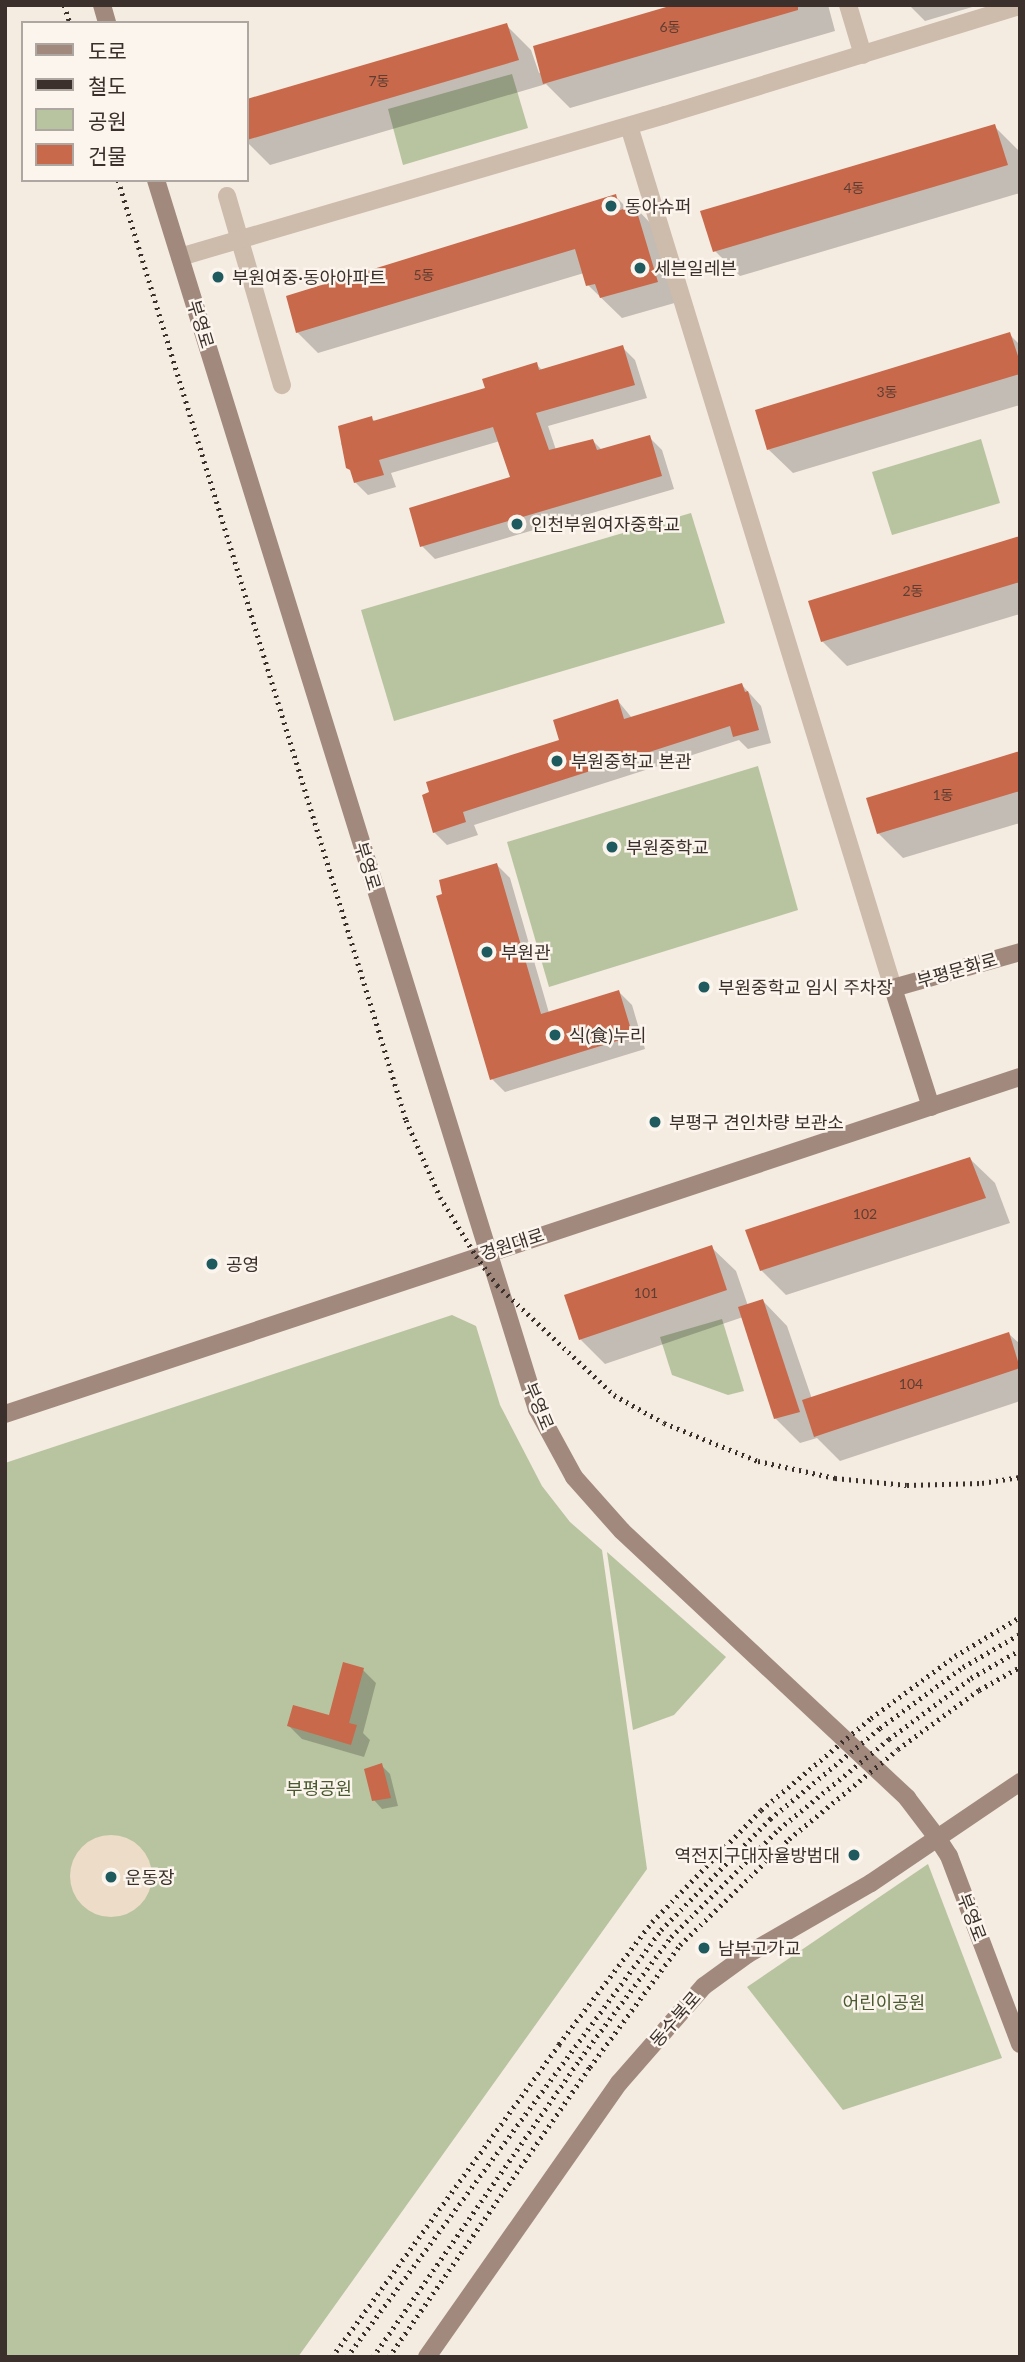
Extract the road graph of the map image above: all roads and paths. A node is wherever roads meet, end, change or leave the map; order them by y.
1 (848, 5) edge
2 (1020, 6) edge
3 (863, 55) junction
4 (629, 126) junction
5 (157, 182) edge
6 (227, 196) dead end
7 (239, 240) junction
8 (180, 257) junction
9 (282, 385) dead end
10 (1020, 951) edge
11 (892, 988) junction
12 (1020, 1077) edge
13 (931, 1107) junction
14 (487, 1252) junction
15 (5, 1414) edge
16 (1020, 1782) edge
17 (936, 1836) junction
18 (1020, 2044) edge
19 (427, 2357) edge

1 - 3 street
2 - 3 street
3 - 4 street
4 - 7 street
4 - 11 street
5 - 8 street, 부영로
6 - 7 street
7 - 8 street
7 - 9 street
8 - 14 street, 부영로
10 - 11 street, 부평문화로
11 - 13 street, 부평문화로
12 - 13 street, 경원대로
13 - 14 street, 경원대로
14 - 15 street, 경원대로
14 - 17 street, 부영로
16 - 17 street, 동수북로
17 - 18 street, 부영로
17 - 19 street, 동수북로

